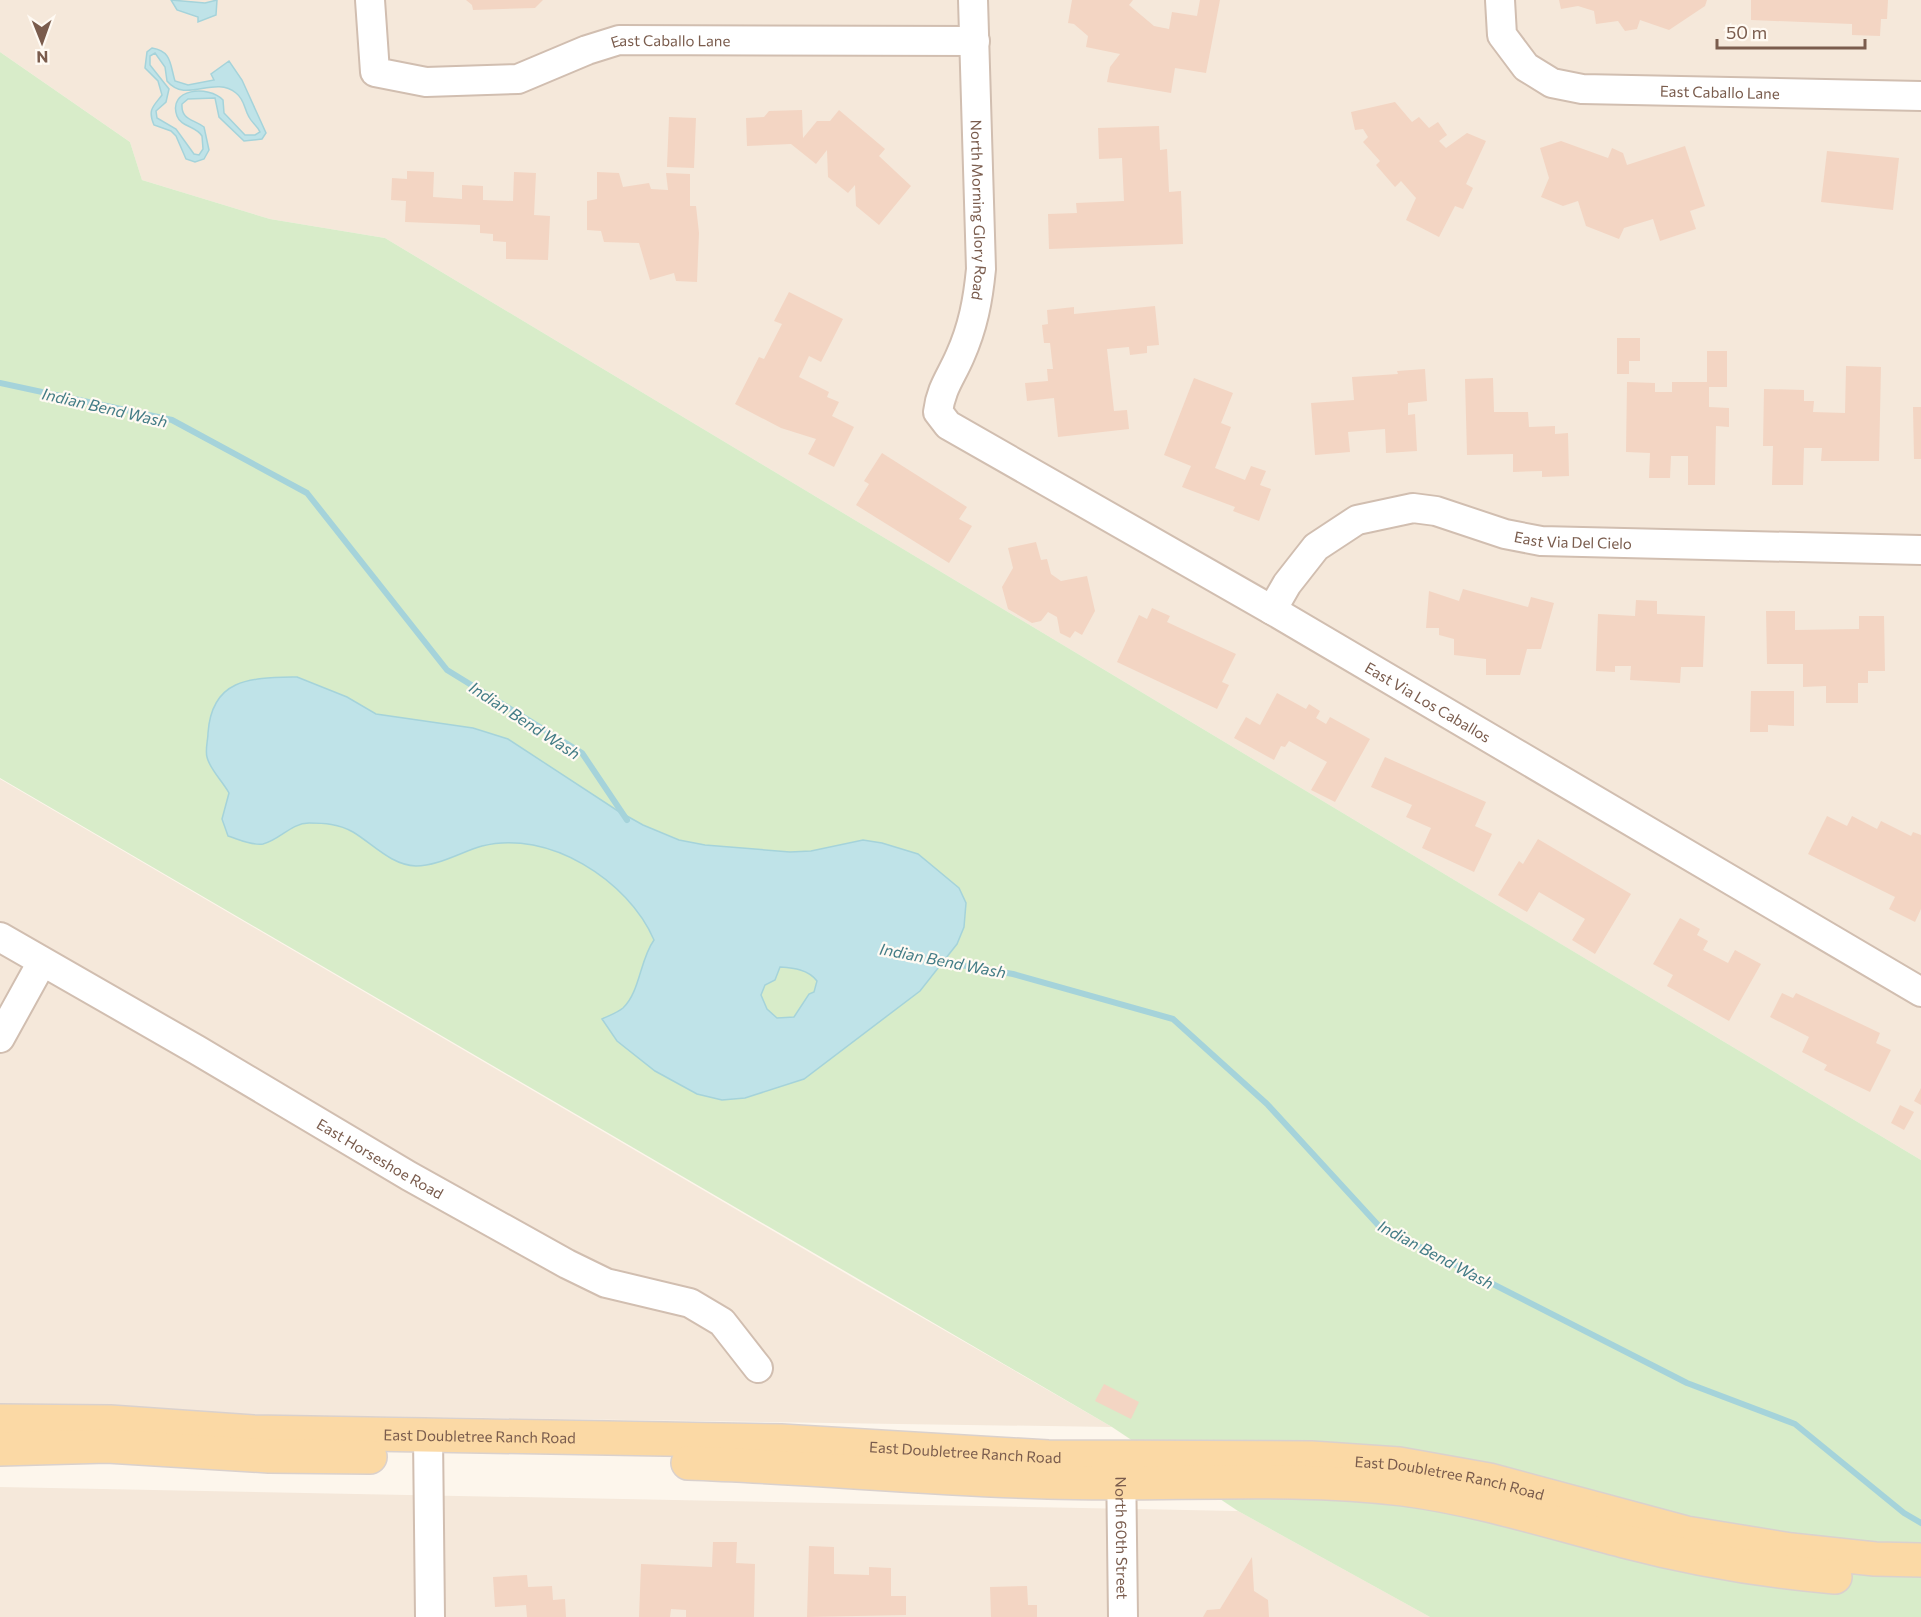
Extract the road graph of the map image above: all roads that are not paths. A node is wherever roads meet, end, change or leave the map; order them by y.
1 (370, 0) edge
2 (973, 0) edge
3 (1500, 0) edge
4 (975, 41) junction
5 (1921, 96) edge
6 (938, 412) joint
7 (1921, 550) edge
8 (1272, 610) junction
9 (0, 937) edge
10 (42, 962) junction
11 (1921, 992) edge
12 (0, 1038) edge
13 (758, 1368) dead end
14 (0, 1421) edge
15 (253, 1443) junction
16 (428, 1447) junction
17 (0, 1449) edge
18 (1121, 1470) junction
19 (1921, 1560) edge
20 (1921, 1579) edge
21 (430, 1617) edge
22 (1123, 1617) edge

1 - 4 street, East Caballo Lane
2 - 4 street, North Morning Glory Road
3 - 5 street, East Caballo Lane
4 - 6 street, North Morning Glory Road
6 - 8 street, East Via Los Caballos
7 - 8 street, East Via Del Cielo
8 - 11 street, East Via Los Caballos
9 - 10 street, East Horseshoe Road
10 - 12 street
10 - 13 street, East Horseshoe Road
14 - 15 main road, East Doubletree Ranch Road
15 - 16 main road, East Doubletree Ranch Road
15 - 17 main road, East Doubletree Ranch Road
16 - 18 main road, East Doubletree Ranch Road
16 - 21 street
18 - 19 main road, East Doubletree Ranch Road
18 - 20 main road, East Doubletree Ranch Road
18 - 22 street, North 60th Street

